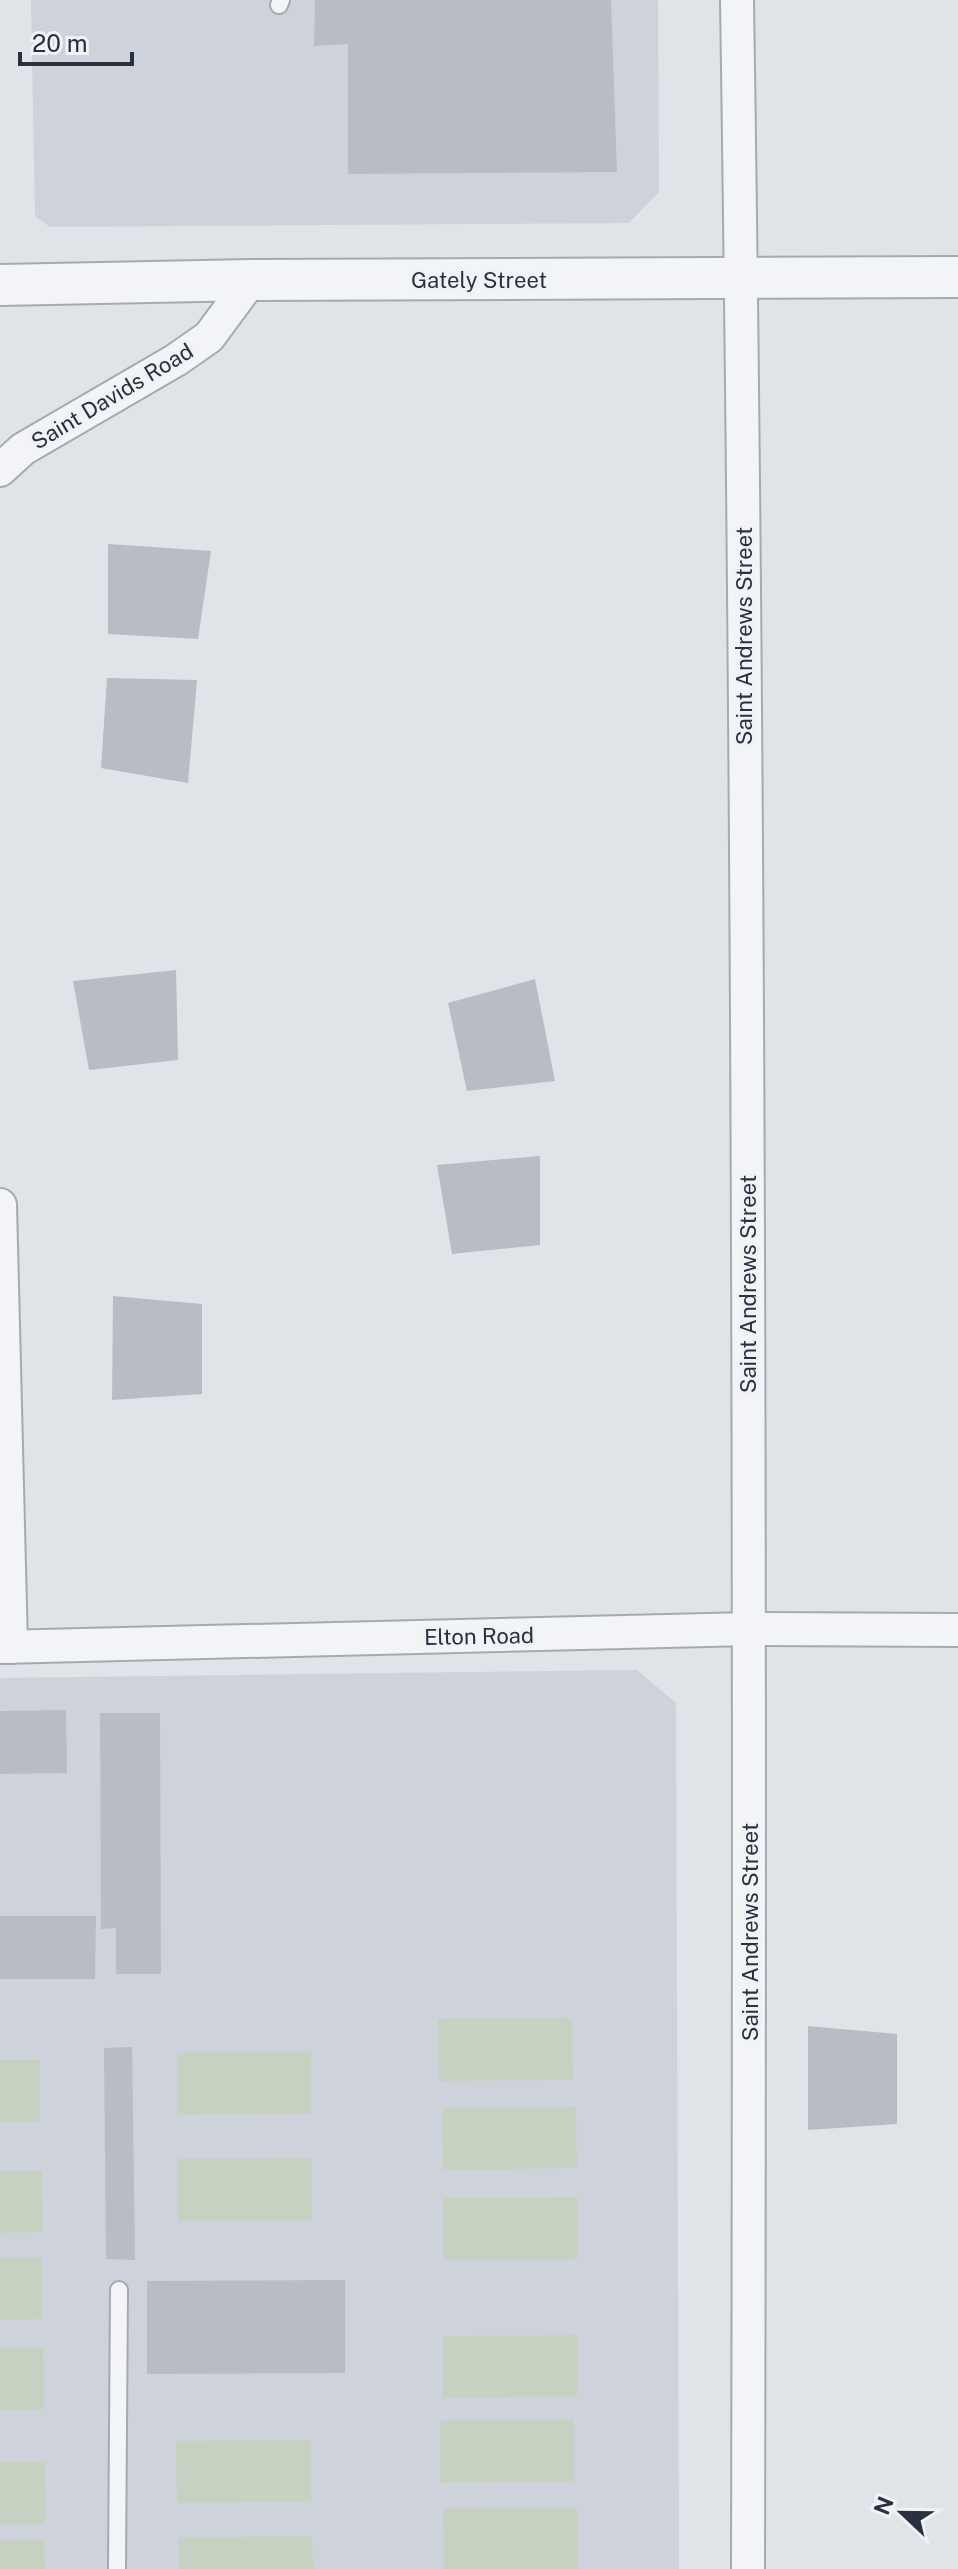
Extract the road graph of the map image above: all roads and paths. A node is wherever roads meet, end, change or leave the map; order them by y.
1 (737, 0) edge
2 (958, 277) edge
3 (741, 279) junction
4 (251, 280) junction
5 (0, 285) edge
6 (0, 470) edge
7 (0, 1205) edge
8 (750, 1629) junction
9 (958, 1630) edge
10 (5, 1647) edge
11 (119, 2290) dead end
12 (117, 2569) edge
13 (748, 2569) edge

1 - 3 street, Saint Andrews Street
2 - 3 street, Gately Street
3 - 4 street, Gately Street
3 - 8 street, Saint Andrews Street
4 - 5 street, Gately Street
4 - 6 street, Saint Davids Road
7 - 10 street
8 - 9 street, Elton Road
8 - 10 street, Elton Road
8 - 13 street, Saint Andrews Street
11 - 12 lane

